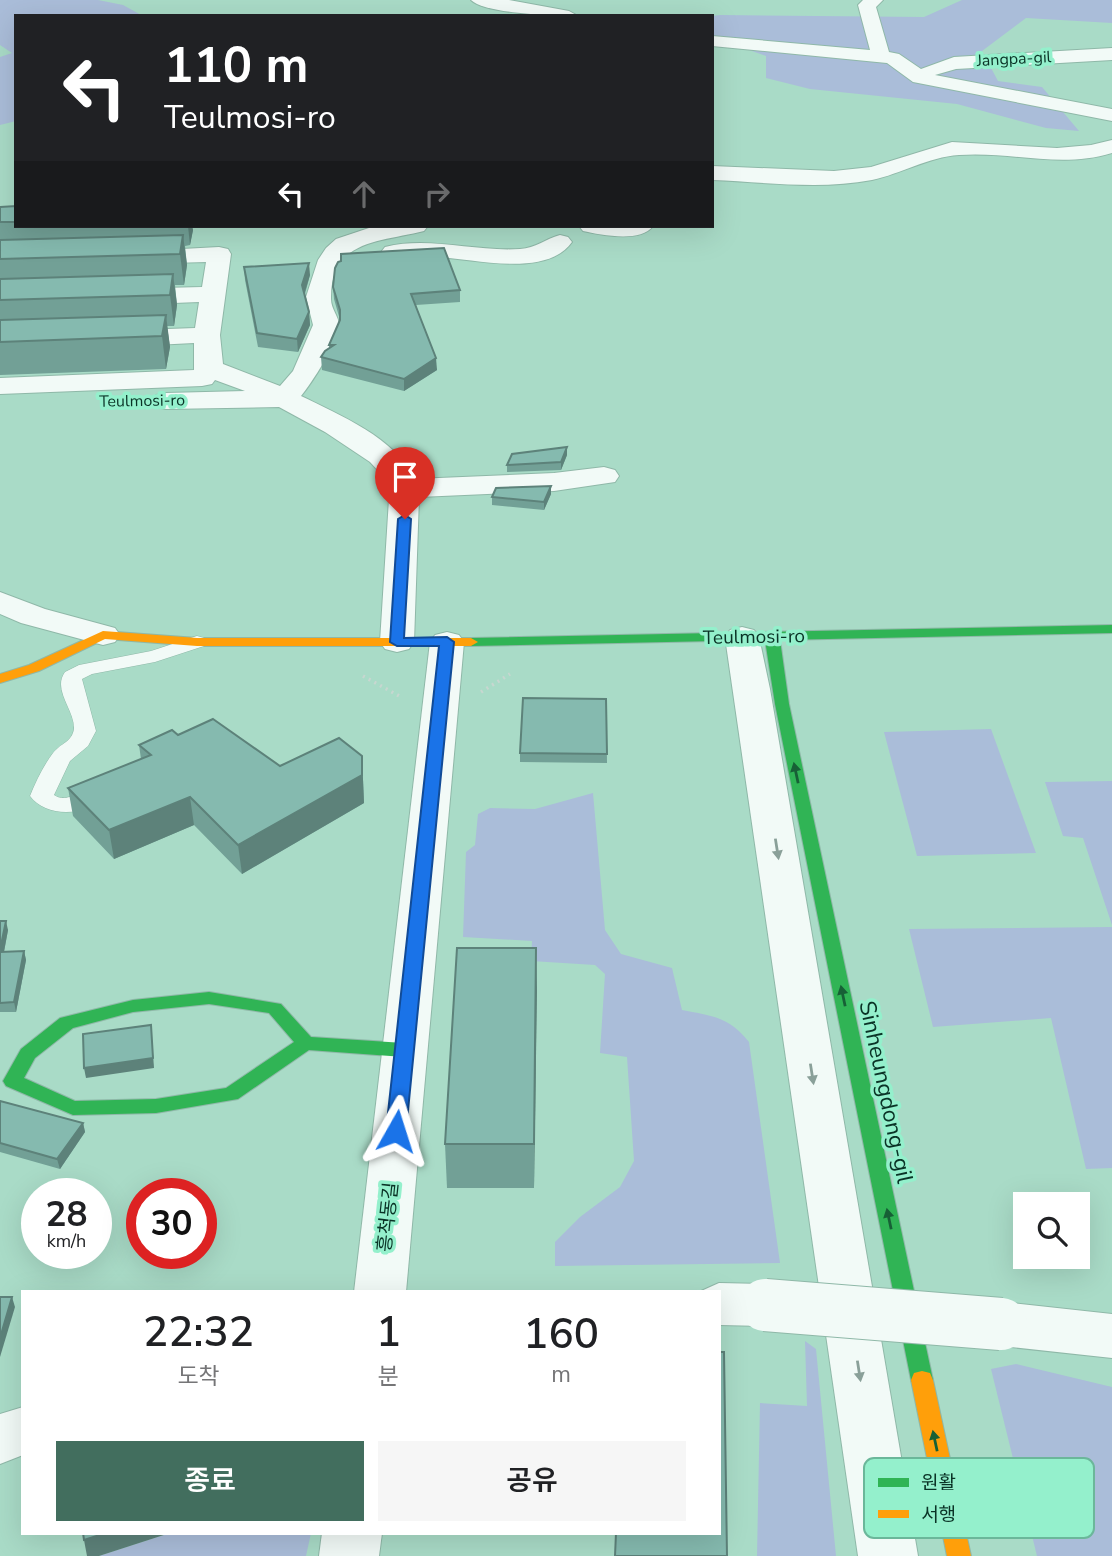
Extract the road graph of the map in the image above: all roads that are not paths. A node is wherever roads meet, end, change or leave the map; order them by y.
1 (480, 0) edge
2 (874, 0) edge
3 (558, 14) edge
4 (714, 41) edge
5 (1112, 54) edge
6 (881, 57) junction
7 (920, 78) junction
8 (1112, 115) edge
9 (1110, 148) edge
10 (714, 173) edge
11 (408, 228) edge
12 (560, 242) dead end
13 (113, 258) edge
14 (326, 268) junction
15 (215, 294) junction
16 (94, 298) edge
17 (207, 335) junction
18 (97, 339) edge
19 (210, 369) junction
20 (0, 386) edge
21 (284, 399) junction
22 (0, 407) edge
23 (604, 477) dead end
24 (402, 489) junction
25 (0, 602) edge
26 (1112, 629) edge
27 (103, 635) junction
28 (757, 637) junction
29 (197, 642) junction
30 (397, 642) junction
31 (447, 642) junction
32 (0, 679) edge
33 (92, 795) edge
34 (306, 1043) junction
35 (404, 1050) junction
36 (380, 1290) edge
37 (742, 1305) edge
38 (1104, 1339) edge
39 (21, 1432) edge
40 (0, 1440) edge
41 (874, 1458) edge
42 (939, 1458) edge
43 (352, 1535) edge
44 (885, 1538) edge
45 (955, 1538) edge
46 (349, 1556) edge
47 (888, 1556) edge
48 (959, 1556) edge

1 - 3 street
2 - 6 street
4 - 6 street, Jangpa-gil
5 - 7 street, Jangpa-gil
6 - 7 street, Jangpa-gil
7 - 8 street, Jangpa-gil
9 - 10 street
11 - 14 street
12 - 14 street
13 - 15 street
14 - 21 street
15 - 16 street
15 - 17 street
17 - 18 street
17 - 19 street
19 - 20 street
19 - 21 street
21 - 22 street, Teulmosi-ro
21 - 24 street
23 - 24 street
24 - 30 street
25 - 27 street
26 - 28 street, Teulmosi-ro
27 - 29 street, Teulmosi-ro
27 - 32 street, Teulmosi-ro
28 - 31 street, Teulmosi-ro
28 -> 41 street
42 -> 28 street, Sinheungdong-gil
29 - 30 street, Teulmosi-ro
29 - 33 lane, Teulmosi-ro
30 - 31 street, Teulmosi-ro
31 - 35 street, 흥척동길
34 - 34 street
34 - 35 street
35 - 36 street, 흥척동길
37 - 38 street, bridge
39 - 40 street
43 - 46 street
44 -> 47 street
48 -> 45 street, Sinheungdong-gil

